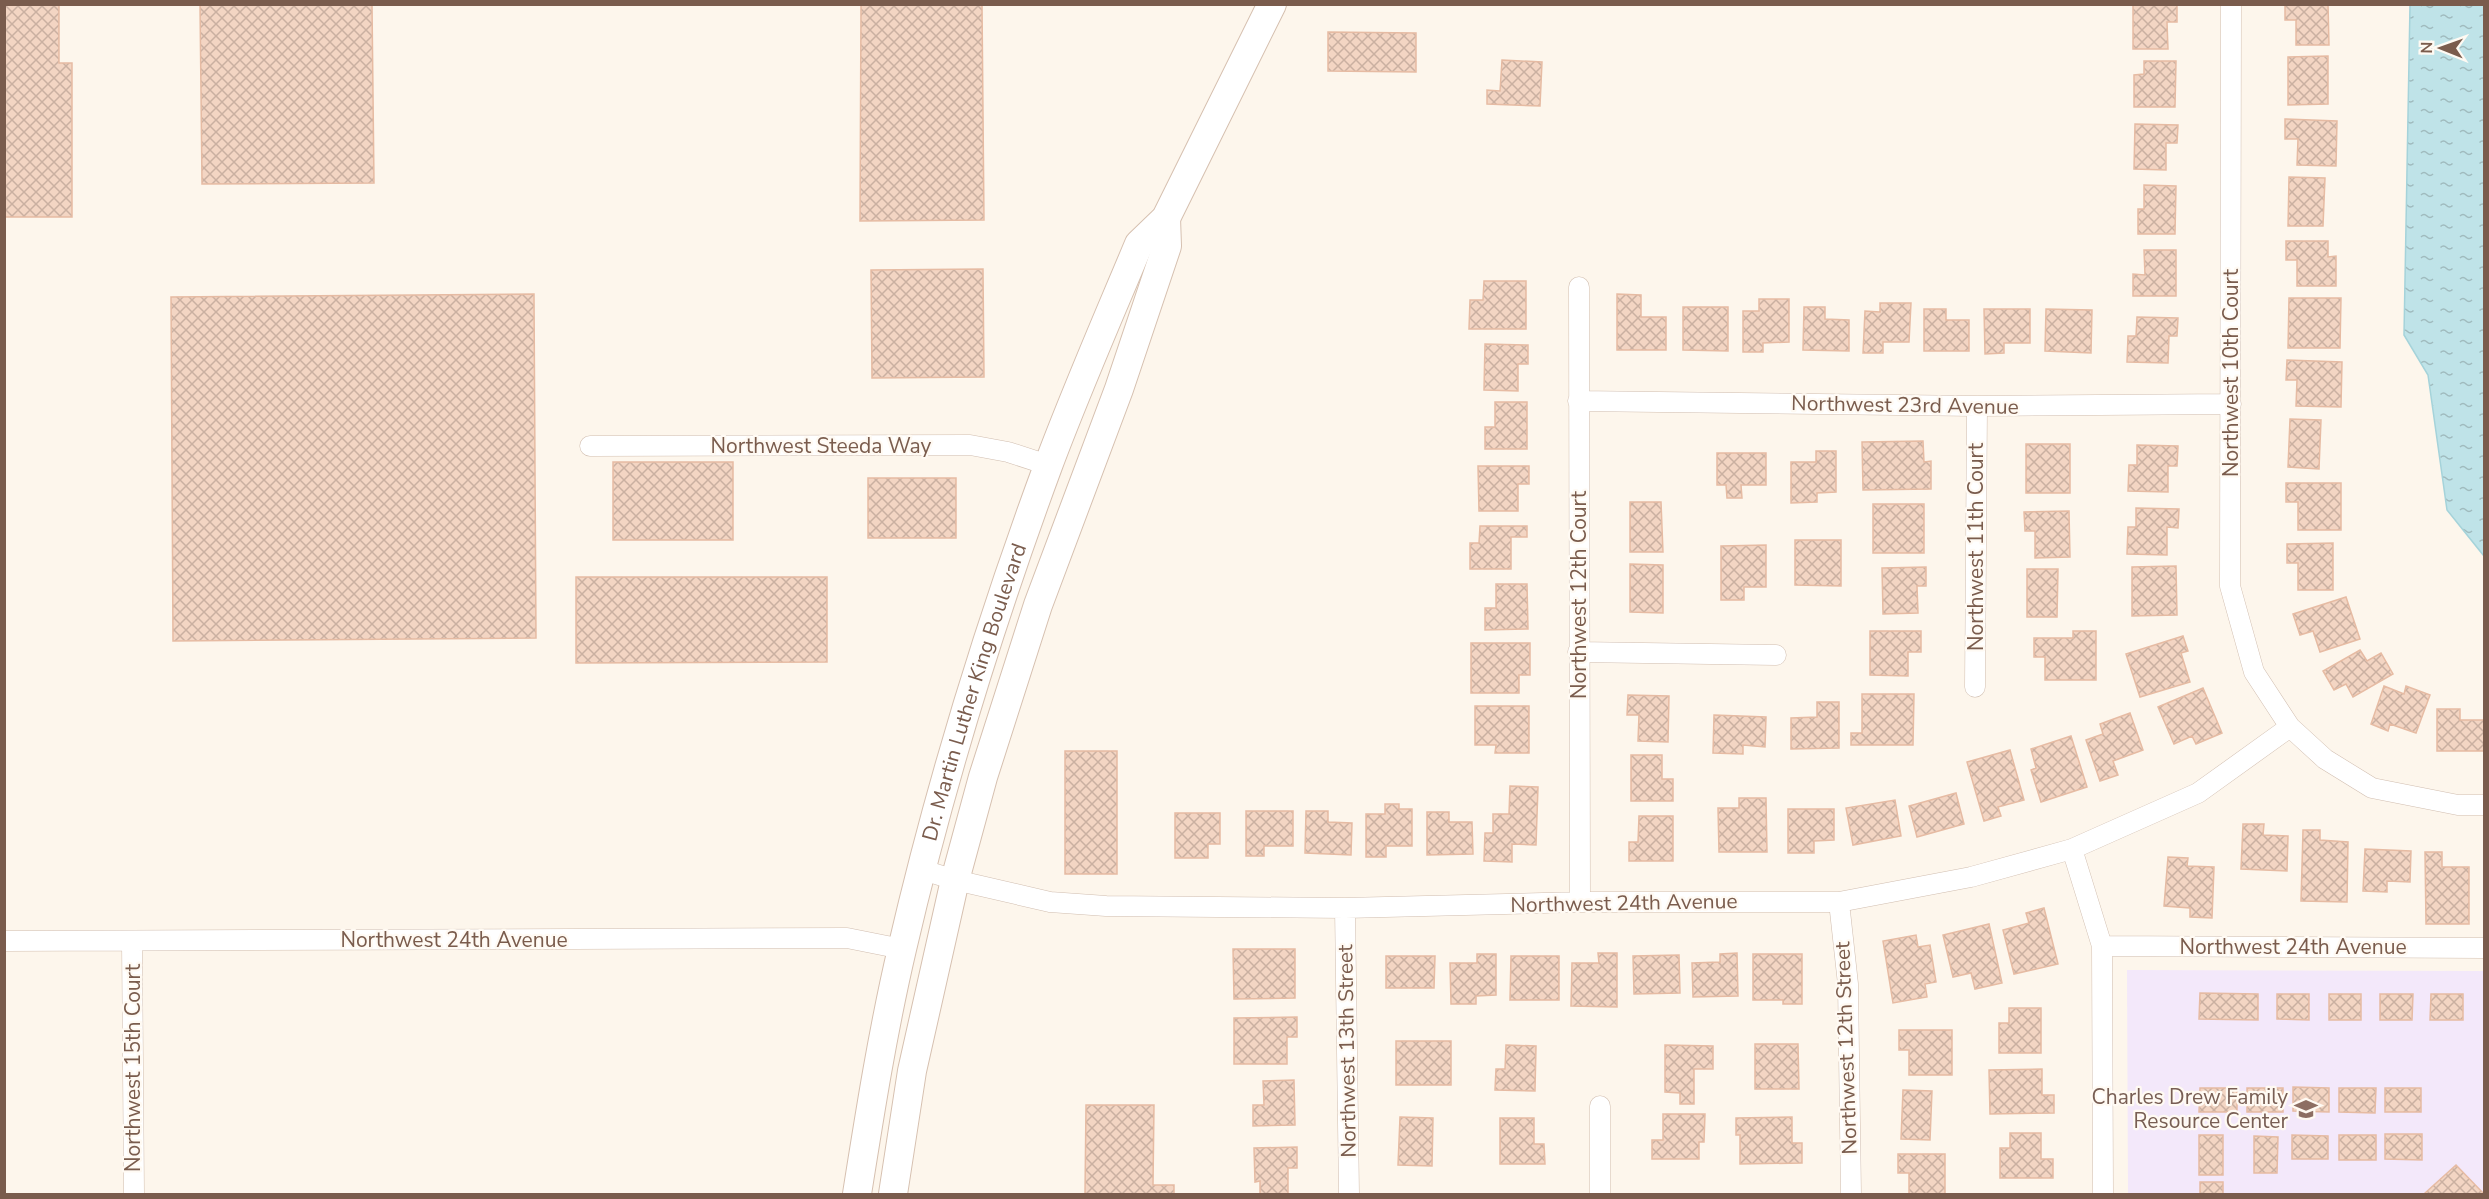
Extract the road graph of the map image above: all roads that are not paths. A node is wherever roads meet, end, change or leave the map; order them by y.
1 (1272, 4) edge
2 (2231, 4) edge
3 (1166, 218) junction
4 (1579, 287) dead end
5 (1578, 401) junction
6 (2231, 404) junction
7 (1977, 406) junction
8 (590, 446) dead end
9 (1048, 465) junction
10 (1578, 652) junction
11 (1776, 655) dead end
12 (1975, 687) dead end
13 (2290, 727) junction
14 (2484, 806) edge
15 (2072, 849) junction
16 (923, 870) junction
17 (956, 880) junction
18 (1580, 902) junction
19 (1839, 902) junction
20 (1345, 908) junction
21 (4, 941) edge
22 (132, 941) junction
23 (2102, 946) junction
24 (2484, 948) edge
25 (902, 949) junction
26 (1600, 1106) dead end
27 (899, 1153) junction
28 (134, 1194) edge
29 (857, 1194) edge
30 (893, 1194) edge
31 (1349, 1194) edge
32 (1600, 1194) edge
33 (1851, 1194) edge
34 (2103, 1194) edge

1 - 3 main road, Dr. Martin Luther King Boulevard
2 - 6 street, Northwest 10th Court
3 - 9 main road, Dr. Martin Luther King Boulevard
3 - 17 main road, Dr. Martin Luther King Boulevard
4 - 5 street, Northwest 12th Court
5 - 7 street, Northwest 23rd Avenue
5 - 10 street, Northwest 12th Court
6 - 7 street, Northwest 23rd Avenue
6 - 13 street, Northwest 10th Court
7 - 12 street, Northwest 11th Court
8 - 9 street, Northwest Steeda Way
9 - 16 main road, Dr. Martin Luther King Boulevard
10 - 11 street
10 - 18 street, Northwest 12th Court
13 - 14 street, Northwest 10th Court
13 - 15 street, Northwest 24th Avenue
15 - 19 street, Northwest 24th Avenue
15 - 23 street
16 - 17 street, Northwest 24th Avenue
16 - 25 main road, Dr. Martin Luther King Boulevard
17 - 20 street, Northwest 24th Avenue
17 - 27 main road, Dr. Martin Luther King Boulevard
18 - 19 street, Northwest 24th Avenue
18 - 20 street, Northwest 24th Avenue
19 - 33 street, Northwest 12th Street
20 - 31 street, Northwest 13th Street
21 - 22 street, Northwest 24th Avenue
22 - 25 street, Northwest 24th Avenue
22 - 28 street, Northwest 15th Court
23 - 24 street, Northwest 24th Avenue
23 - 34 street
25 - 27 main road
25 - 29 main road, Dr. Martin Luther King Boulevard
26 - 32 street
27 - 30 main road, Dr. Martin Luther King Boulevard

